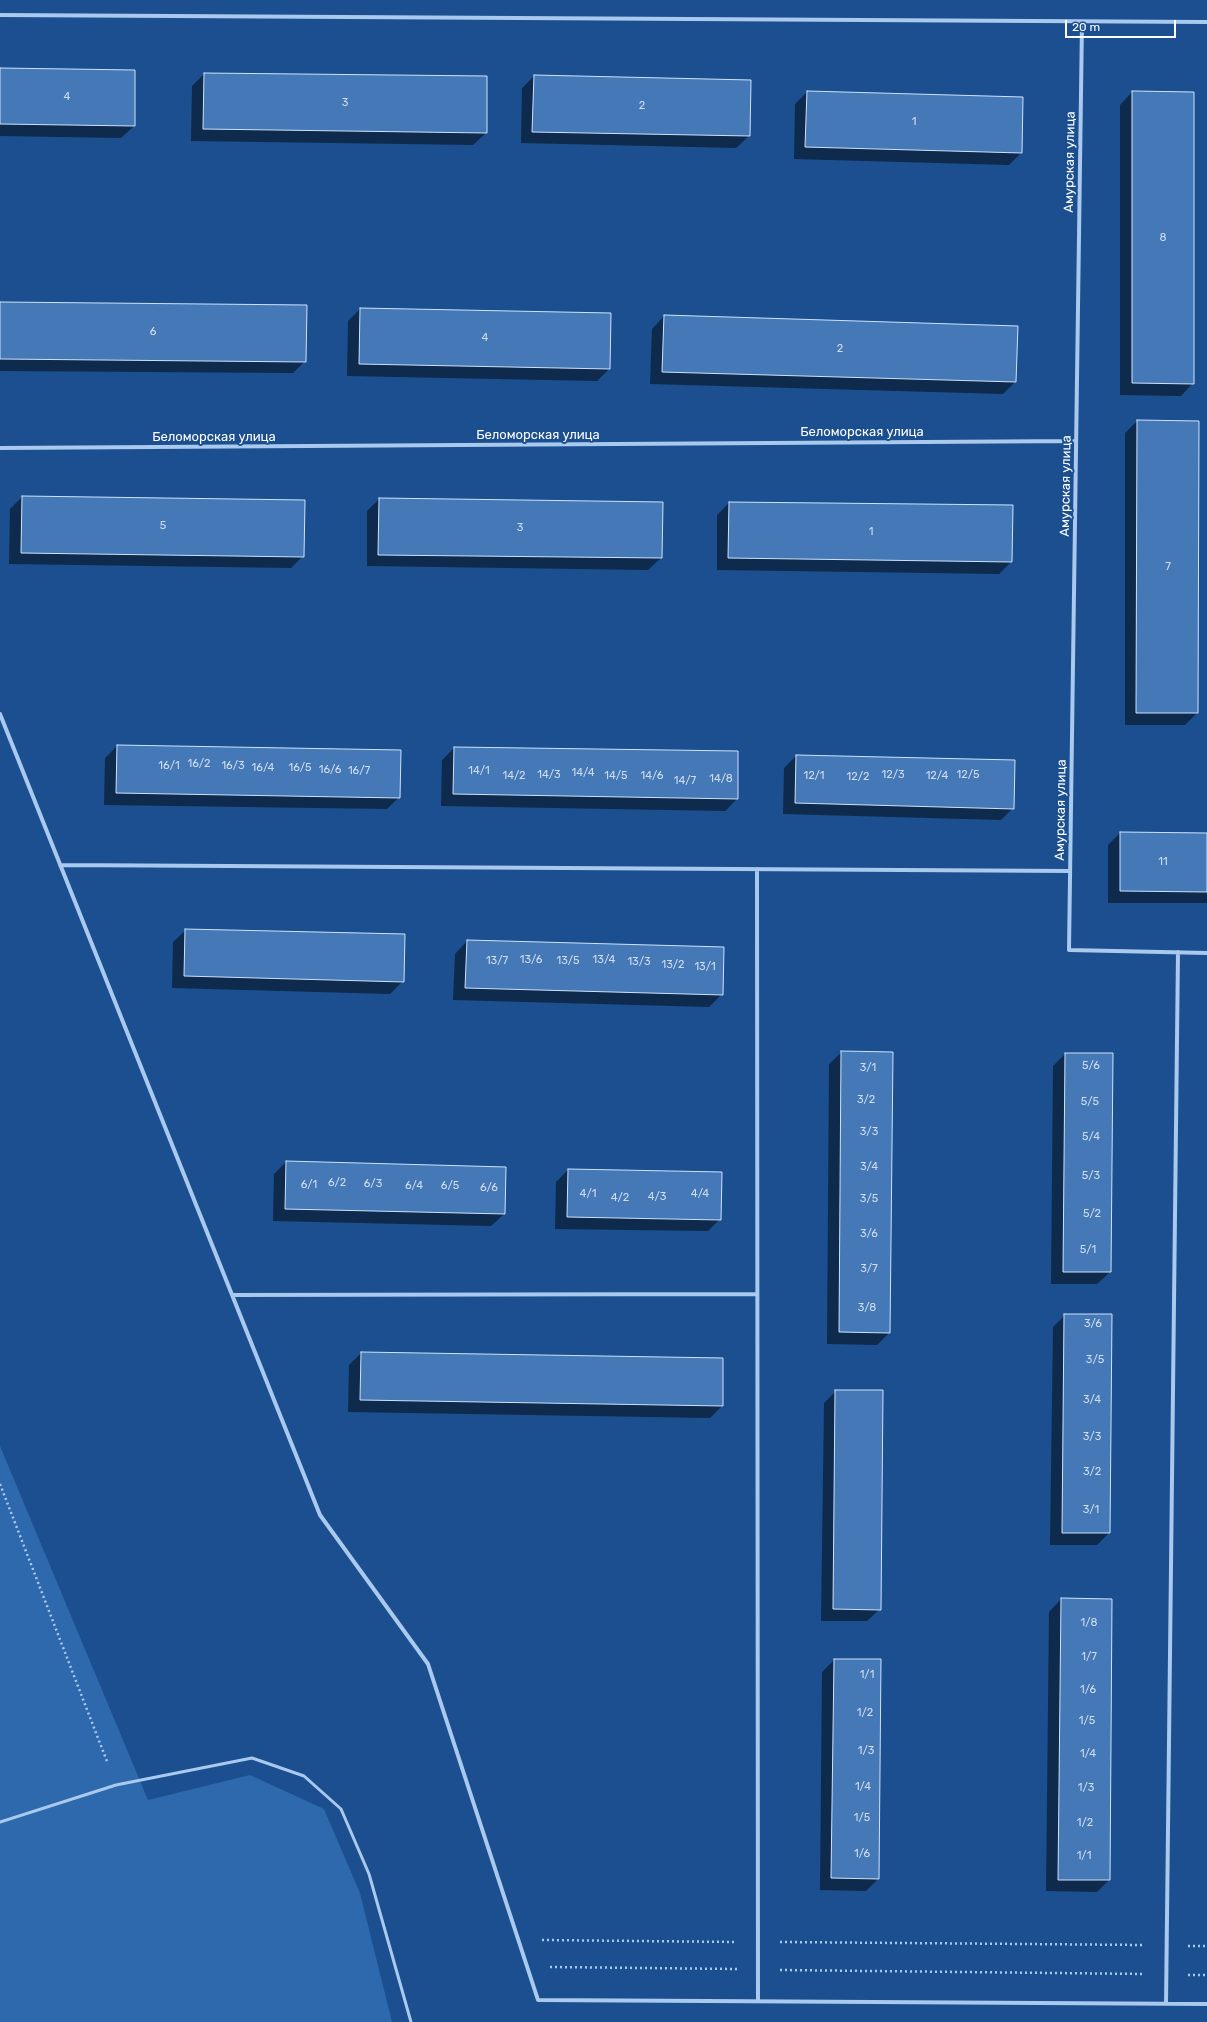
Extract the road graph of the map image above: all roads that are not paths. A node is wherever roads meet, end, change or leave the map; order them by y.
1 (0, 15) edge
2 (1082, 22) junction
3 (1207, 22) edge
4 (1076, 441) junction
5 (0, 448) edge
6 (0, 714) edge
7 (60, 865) junction
8 (757, 869) junction
9 (1070, 871) junction
10 (1178, 952) junction
11 (1207, 953) edge
12 (757, 1294) junction
13 (232, 1295) junction
14 (0, 1822) edge
15 (758, 2002) junction
16 (1166, 2004) junction
17 (1207, 2004) edge
18 (411, 2022) edge

1 - 2 street
2 - 3 street
2 - 4 street, Амурская улица
4 - 5 street, Беломорская улица
4 - 9 street, Амурская улица
6 - 7 street
7 - 8 street
7 - 13 street
8 - 9 street
8 - 12 street
9 - 10 street, Амурская улица
10 - 11 street
10 - 16 street
12 - 13 street
12 - 15 street
13 - 15 street
14 - 18 lane
15 - 16 street
16 - 17 street

